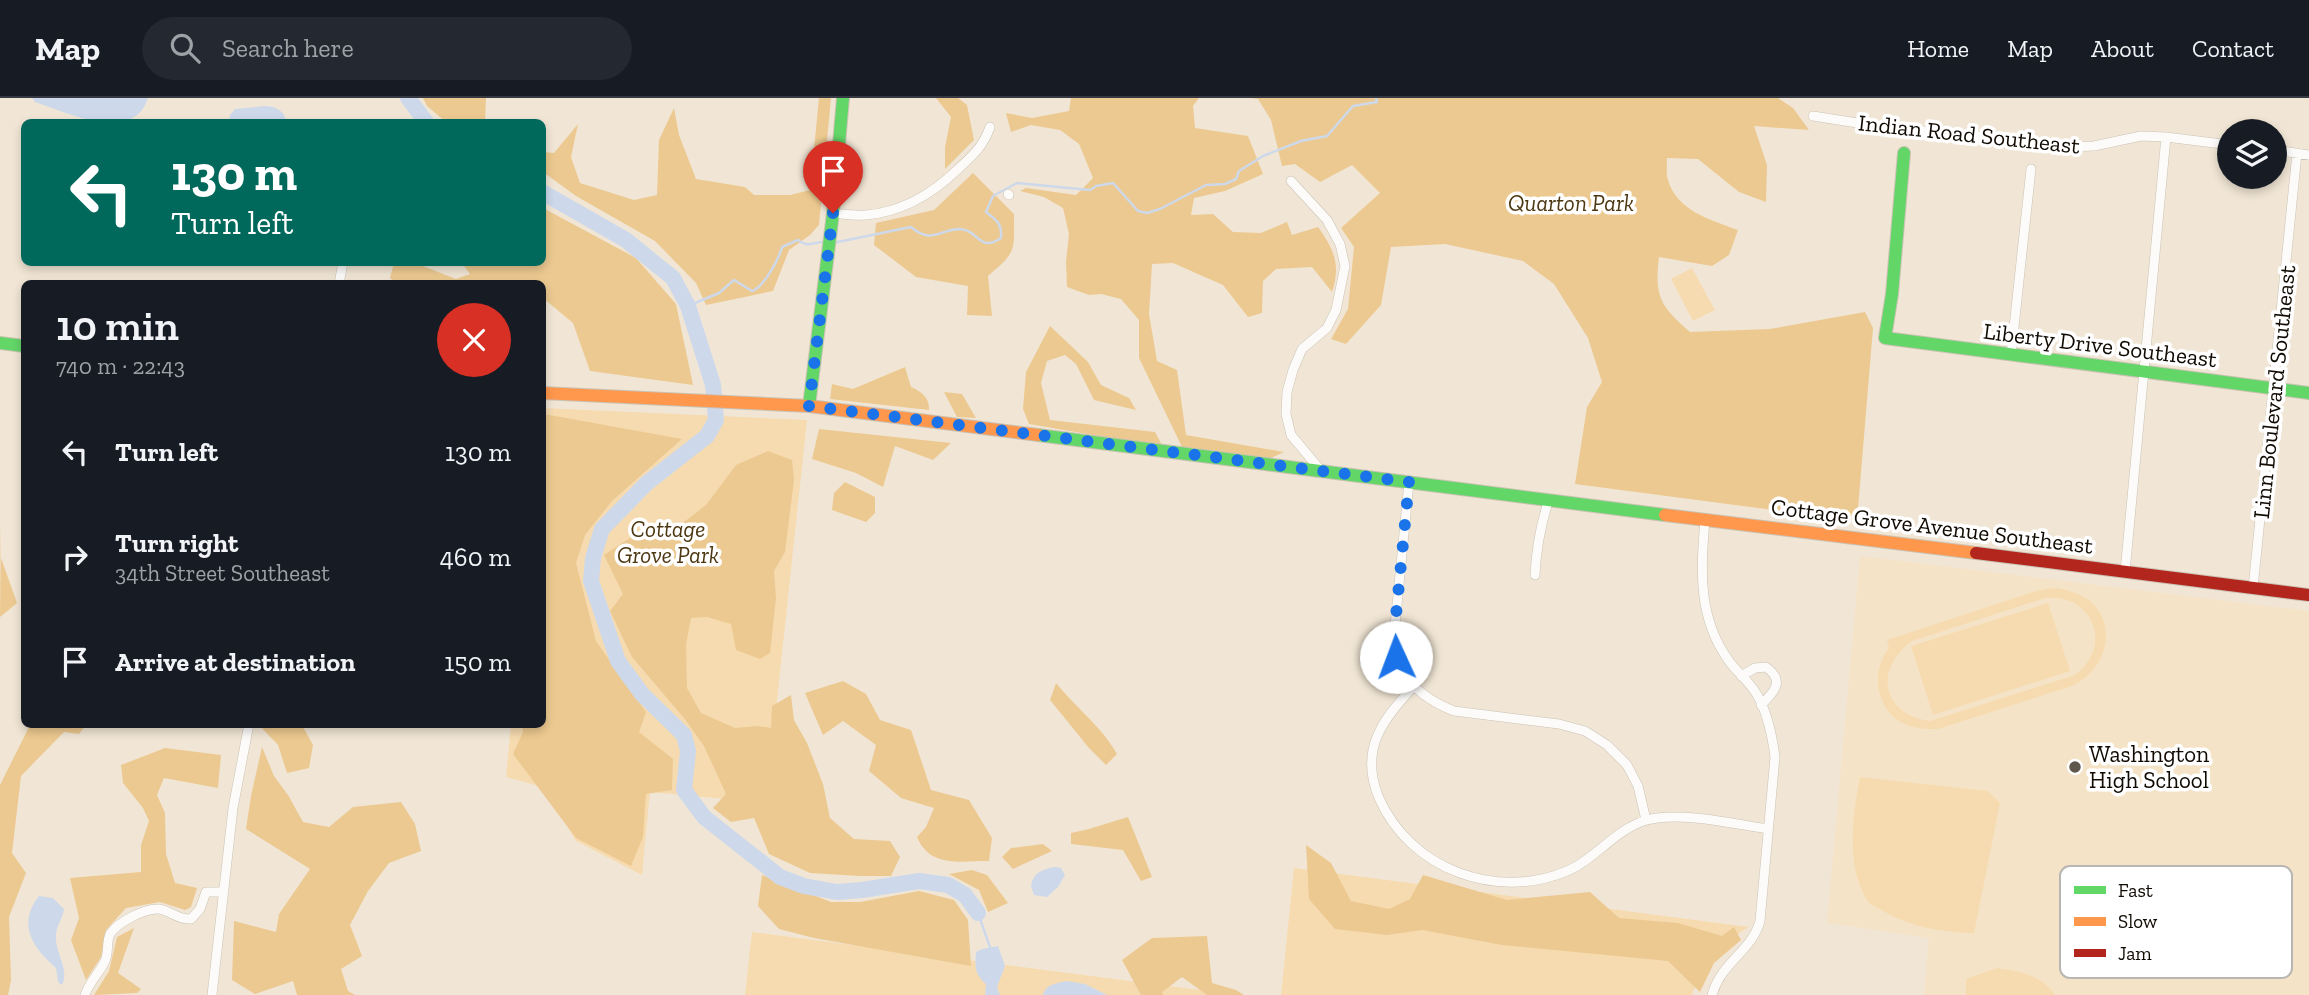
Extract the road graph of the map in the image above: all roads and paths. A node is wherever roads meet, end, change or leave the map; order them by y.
1 (844, 98) edge
2 (1813, 116) dead end
3 (990, 127) dead end
4 (2166, 136) junction
5 (2217, 143) edge
6 (2287, 152) edge
7 (1904, 153) dead end
8 (2297, 153) junction
9 (2309, 155) edge
10 (2031, 169) dead end
11 (1291, 181) dead end
12 (833, 213) junction
13 (0, 343) edge
14 (21, 346) edge
15 (2011, 355) junction
16 (2144, 372) junction
17 (2274, 388) junction
18 (546, 393) edge
19 (2309, 393) edge
20 (809, 406) junction
21 (1322, 472) junction
22 (1409, 482) junction
23 (1549, 499) junction
24 (1705, 519) junction
25 (2125, 572) junction
26 (1535, 575) dead end
27 (2253, 588) junction
28 (2309, 595) edge
29 (1741, 676) junction
30 (1414, 686) junction
31 (1761, 705) junction
32 (248, 728) edge
33 (1646, 820) junction
34 (1768, 829) junction
35 (224, 892) junction
36 (85, 995) edge
37 (212, 995) edge
38 (1712, 995) edge

1 - 12 main road
2 - 4 street, Indian Road Southeast
3 - 12 street
4 - 5 street, Indian Road Southeast
4 - 16 street
6 - 8 street
7 - 15 main road, Liberty Drive Southeast
8 - 9 street
8 - 17 street, Linn Boulevard Southeast
10 - 15 street
11 - 21 street
12 - 20 main road
13 - 14 main road
15 - 16 main road, Liberty Drive Southeast
16 - 17 main road, Liberty Drive Southeast
16 - 25 street
17 - 19 main road, Liberty Drive Southeast
17 - 27 street, Linn Boulevard Southeast
18 - 20 main road, Cottage Grove Avenue Southeast
20 - 21 main road, Cottage Grove Avenue Southeast
21 - 22 main road, Cottage Grove Avenue Southeast
22 - 23 main road, Cottage Grove Avenue Southeast
22 - 30 street
23 - 24 main road, Cottage Grove Avenue Southeast
23 - 26 street
24 - 25 main road, Cottage Grove Avenue Southeast
24 - 29 street
25 - 27 main road, Cottage Grove Avenue Southeast
27 - 28 main road, Cottage Grove Avenue Southeast
29 - 31 street
29 - 31 street
30 - 33 street
30 - 33 street
31 - 34 street
32 - 35 street
33 - 34 street
34 - 38 street
35 - 36 street
35 - 37 street

